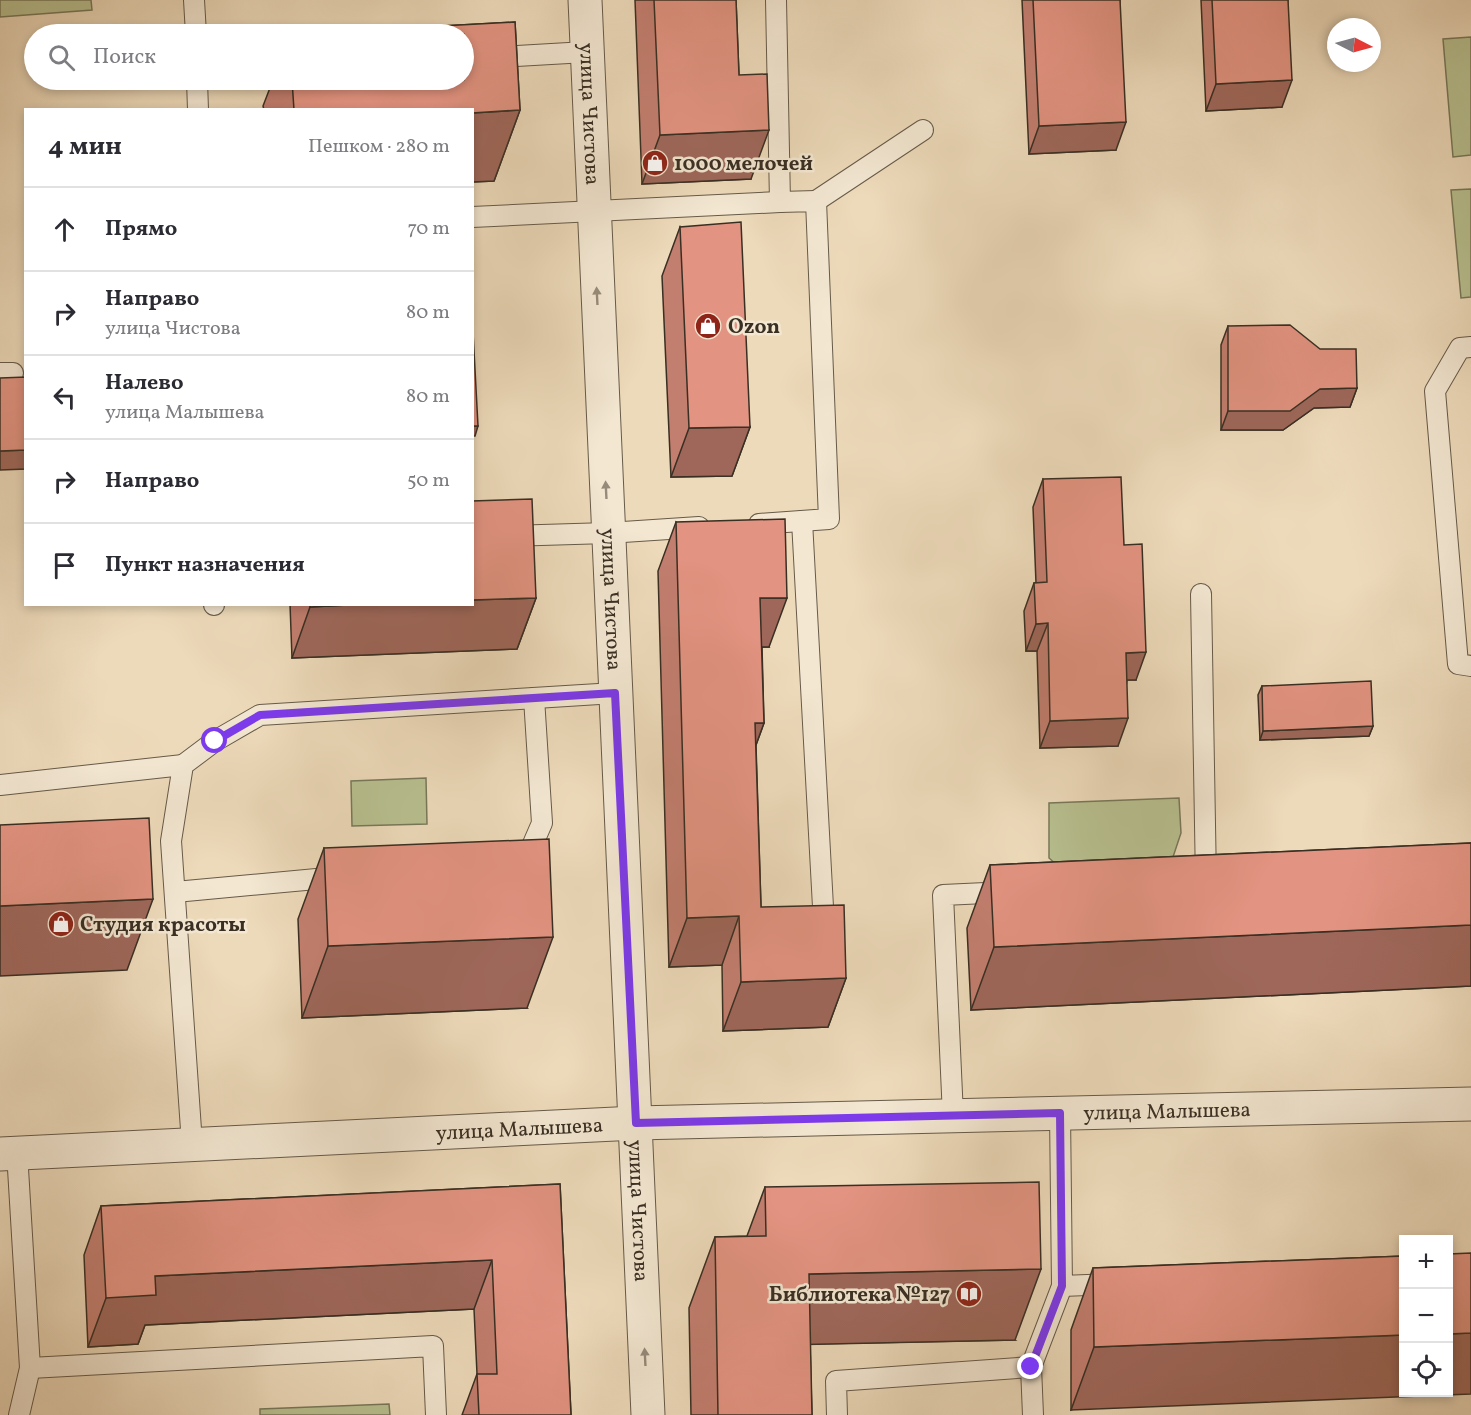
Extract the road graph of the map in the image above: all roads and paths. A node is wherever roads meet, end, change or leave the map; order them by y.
1 (194, 0) edge
2 (585, 0) edge
3 (776, 0) edge
4 (195, 24) edge
5 (586, 52) junction
6 (474, 58) edge
7 (197, 90) edge
8 (198, 108) edge
9 (923, 130) dead end
10 (816, 201) junction
11 (780, 202) junction
12 (593, 210) junction
13 (474, 217) edge
14 (1471, 347) edge
15 (802, 521) junction
16 (746, 524) edge
17 (723, 526) edge
18 (608, 533) junction
19 (474, 537) edge
20 (1201, 594) dead end
21 (1471, 666) edge
22 (615, 693) junction
23 (534, 698) junction
24 (183, 765) junction
25 (0, 785) edge
26 (505, 862) edge
27 (352, 876) edge
28 (1229, 883) edge
29 (1206, 884) junction
30 (1182, 885) edge
31 (1027, 891) edge
32 (175, 892) junction
33 (823, 907) edge
34 (1471, 1104) edge
35 (1060, 1113) junction
36 (952, 1116) junction
37 (636, 1123) junction
38 (192, 1144) junction
39 (9, 1153) edge
40 (1133, 1283) edge
41 (1062, 1286) junction
42 (1031, 1367) junction
43 (30, 1368) junction
44 (19, 1415) edge
45 (436, 1415) edge
46 (648, 1415) edge
47 (837, 1415) edge
48 (1033, 1415) edge

1 - 4 lane
2 - 5 street, улица Чистова
3 - 11 lane
5 - 6 lane
5 - 12 street, улица Чистова
7 - 8 lane
9 - 10 lane
10 - 11 lane
10 - 15 lane
11 - 12 lane
12 - 13 lane
18 -> 12 street, улица Чистова
14 - 21 lane
15 - 16 lane
15 - 33 lane
17 - 18 lane
18 - 19 lane
18 - 22 street, улица Чистова
20 - 29 lane
22 - 23 lane
22 - 37 street, улица Чистова
23 - 24 lane
23 - 26 lane
24 - 25 lane
24 - 32 lane
27 - 32 lane
28 - 29 lane
29 - 30 lane
31 - 36 lane
32 - 38 lane
34 - 35 street, улица Малышева
35 - 36 street, улица Малышева
35 - 41 lane
36 - 37 street, улица Малышева
37 - 38 street, улица Малышева
46 -> 37 street, улица Чистова
38 - 39 street, улица Малышева
39 - 43 lane
40 - 41 lane
41 - 42 lane
42 - 47 lane
42 - 48 lane
43 - 44 lane
43 - 45 lane

